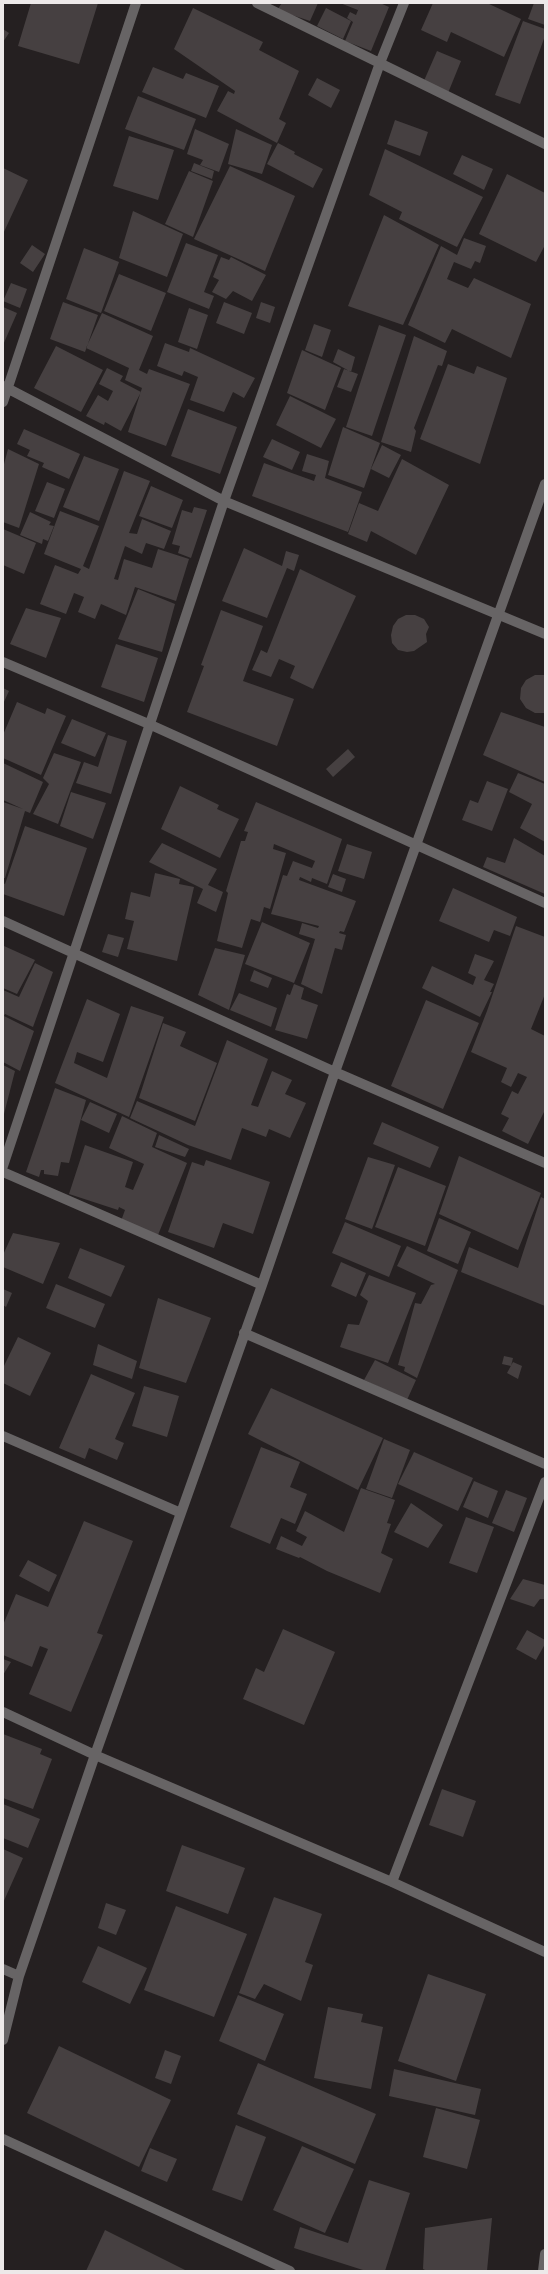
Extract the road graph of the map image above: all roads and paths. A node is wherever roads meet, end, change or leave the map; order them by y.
1 (136, 3) edge
2 (257, 3) edge
3 (404, 3) edge
4 (380, 63) junction
5 (545, 144) edge
6 (6, 387) edge
7 (3, 402) edge
8 (545, 484) edge
9 (224, 501) junction
10 (499, 614) junction
11 (545, 634) edge
12 (3, 662) edge
13 (151, 725) junction
14 (416, 844) junction
15 (545, 903) edge
16 (3, 921) edge
17 (73, 952) junction
18 (334, 1072) junction
19 (545, 1162) edge
20 (3, 1166) edge
21 (3, 1172) edge
22 (262, 1285) junction
23 (244, 1333) junction
24 (3, 1436) edge
25 (545, 1464) edge
26 (545, 1482) edge
27 (181, 1513) junction
28 (3, 1712) edge
29 (95, 1755) junction
30 (392, 1882) junction
31 (545, 1952) edge
32 (3, 1968) edge
33 (19, 1976) junction
34 (3, 2040) edge
35 (3, 2139) edge
36 (545, 2254) edge
37 (290, 2271) edge
38 (543, 2271) edge

1 - 6 street
2 - 4 street
3 - 4 street
4 - 5 street
4 - 9 street
6 - 7 street
6 - 9 street
8 - 10 street
9 - 10 street
9 - 13 street
10 - 11 street
10 - 14 street
12 - 13 street
13 - 14 street
13 - 17 street
14 - 15 street
14 - 18 street
16 - 17 street
17 - 18 street
17 - 20 street
18 - 19 street
18 - 22 street
21 - 22 street
22 - 23 street
23 - 25 street
23 - 27 street
24 - 27 street
26 - 30 street
27 - 29 street
28 - 29 street
29 - 30 street
29 - 33 street
30 - 31 street
32 - 33 street
33 - 34 street
35 - 37 street
36 - 38 street

